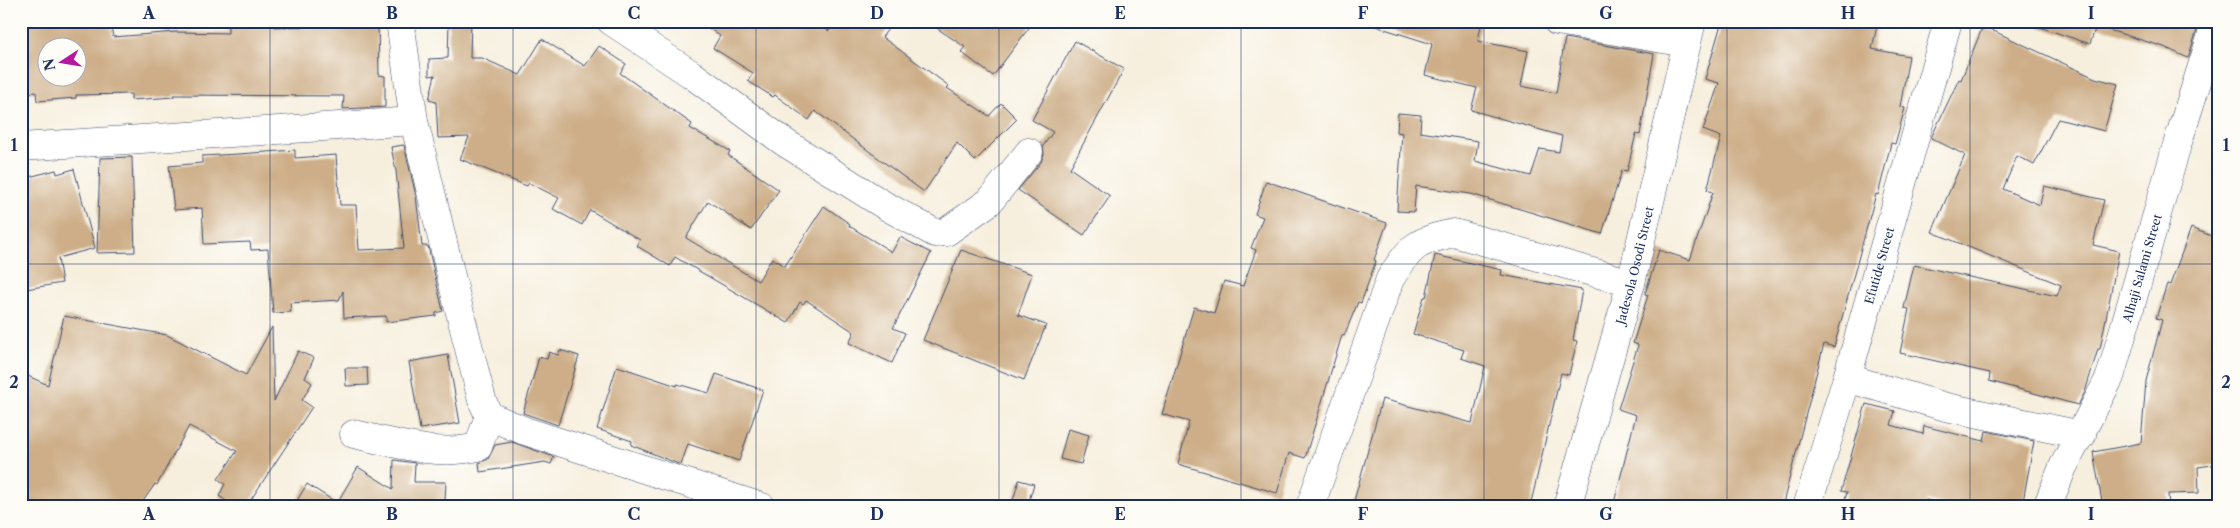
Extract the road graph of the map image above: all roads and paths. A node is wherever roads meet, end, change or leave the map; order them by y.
1 (400, 21) edge
2 (611, 21) edge
3 (1557, 21) edge
4 (1948, 21) edge
5 (2216, 22) edge
6 (1689, 32) edge
7 (414, 121) junction
8 (21, 147) edge
9 (1029, 152) dead end
10 (1631, 284) junction
11 (1847, 378) junction
12 (489, 416) junction
13 (354, 434) dead end
14 (2082, 434) junction
15 (762, 507) edge
16 (1310, 507) edge
17 (1567, 507) edge
18 (1808, 507) edge
19 (2047, 507) edge

1 - 7 street
2 - 9 street
3 - 6 street
4 - 11 street, Efutide Street
5 - 14 street, Alhaji Salami Street
6 - 10 street, Jadesola Osodi Street
7 - 8 street
7 - 12 street
10 - 16 street
10 - 17 street, Jadesola Osodi Street
11 - 14 street
11 - 18 street, Efutide Street
12 - 13 street
12 - 15 street
14 - 19 street, Alhaji Salami Street

